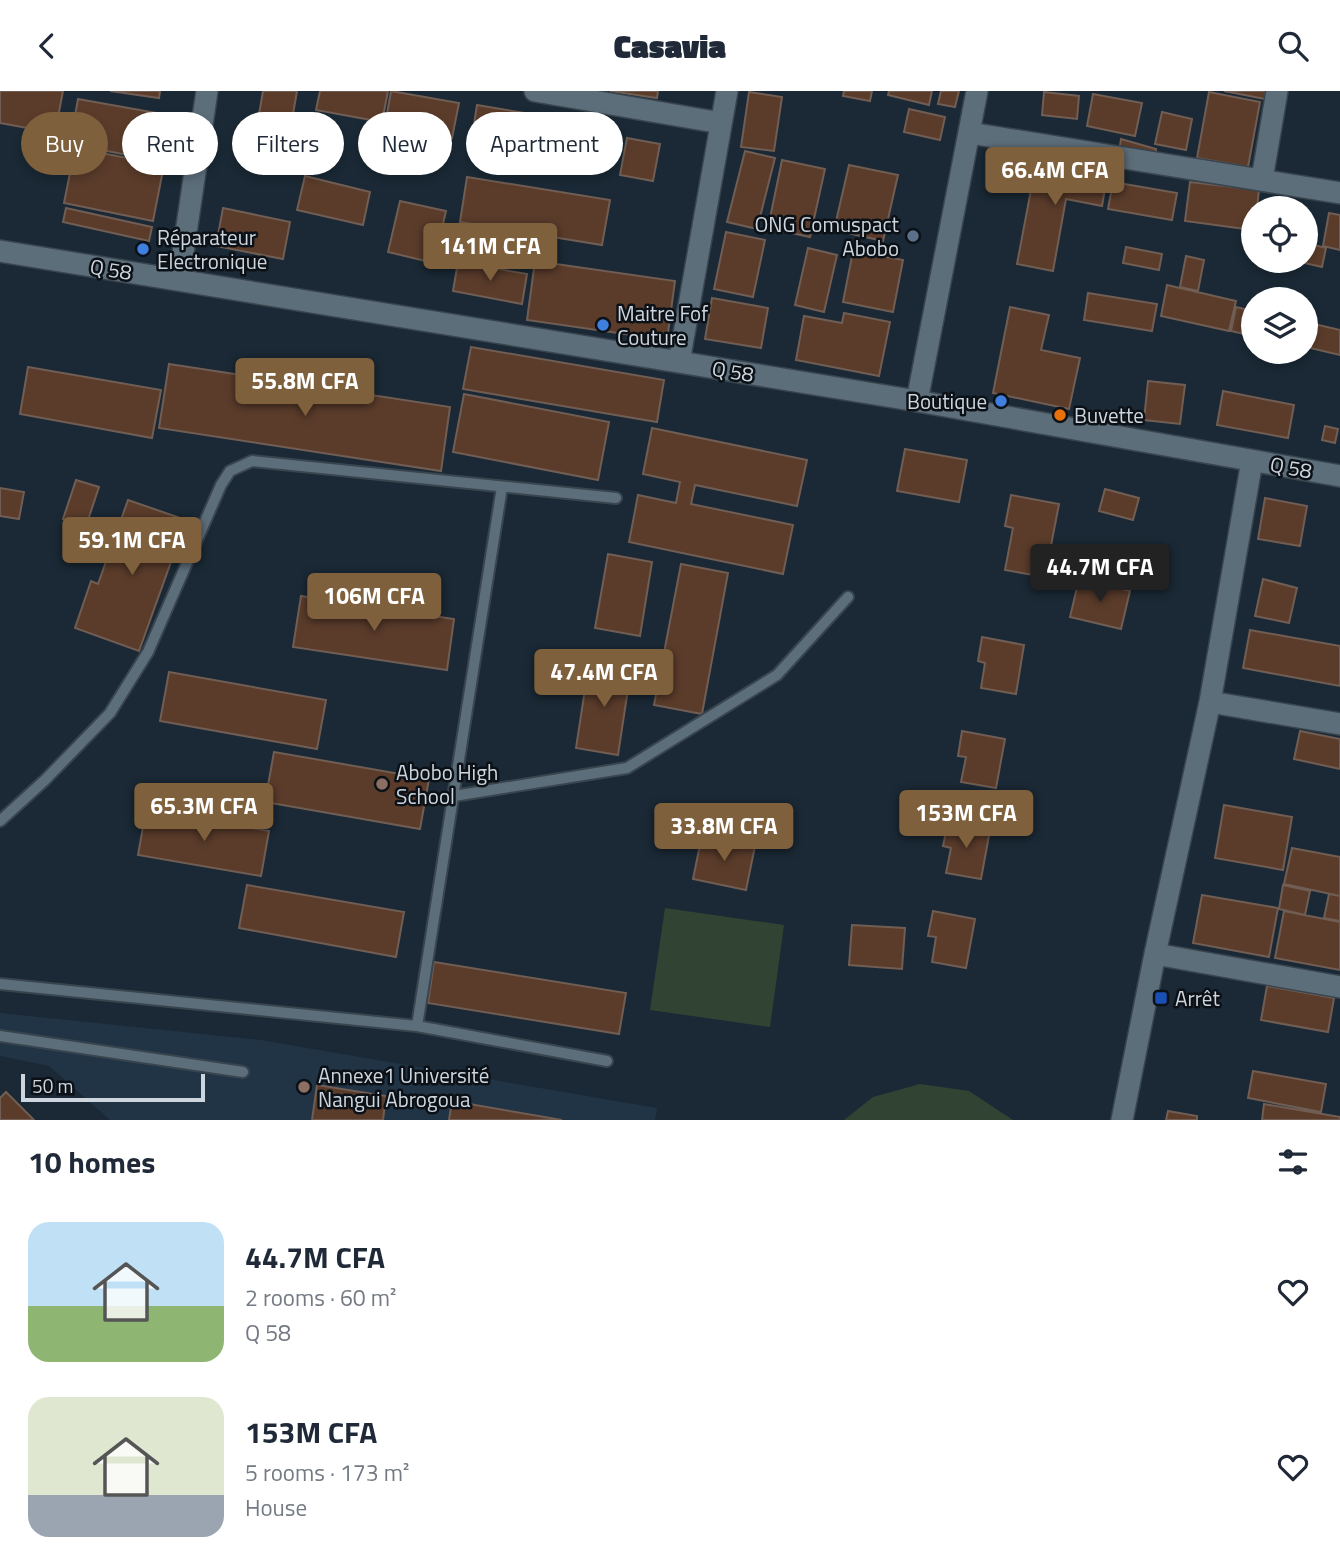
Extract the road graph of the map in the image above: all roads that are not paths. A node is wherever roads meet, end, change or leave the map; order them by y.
1 (206, 91) edge
2 (535, 91) edge
3 (727, 91) edge
4 (977, 91) edge
5 (1277, 91) edge
6 (721, 123) junction
7 (970, 132) junction
8 (1262, 179) junction
9 (1340, 193) edge
10 (0, 251) edge
11 (179, 280) junction
12 (679, 362) junction
13 (917, 401) junction
14 (1252, 461) junction
15 (1340, 476) edge
16 (502, 487) junction
17 (616, 498) dead end
18 (848, 597) dead end
19 (1210, 702) junction
20 (1340, 724) edge
21 (454, 796) junction
22 (0, 821) edge
23 (1155, 954) junction
24 (0, 984) edge
25 (1340, 987) edge
26 (417, 1026) junction
27 (0, 1036) edge
28 (607, 1061) dead end
29 (243, 1072) dead end
30 (1122, 1120) edge

1 - 11 street
2 - 6 street
3 - 6 street
4 - 7 street
5 - 8 street
6 - 12 street
7 - 8 street
7 - 13 street
8 - 9 street
10 - 11 street, Q 58
11 - 12 street, Q 58
12 - 13 street, Q 58
13 - 14 street, Q 58
14 - 15 street, Q 58
14 - 19 street
16 - 17 lane
16 - 21 lane
16 - 22 lane
18 - 21 lane
19 - 20 street
19 - 23 street
21 - 26 lane
23 - 25 street
23 - 30 street
24 - 26 lane
26 - 28 lane
27 - 29 lane

